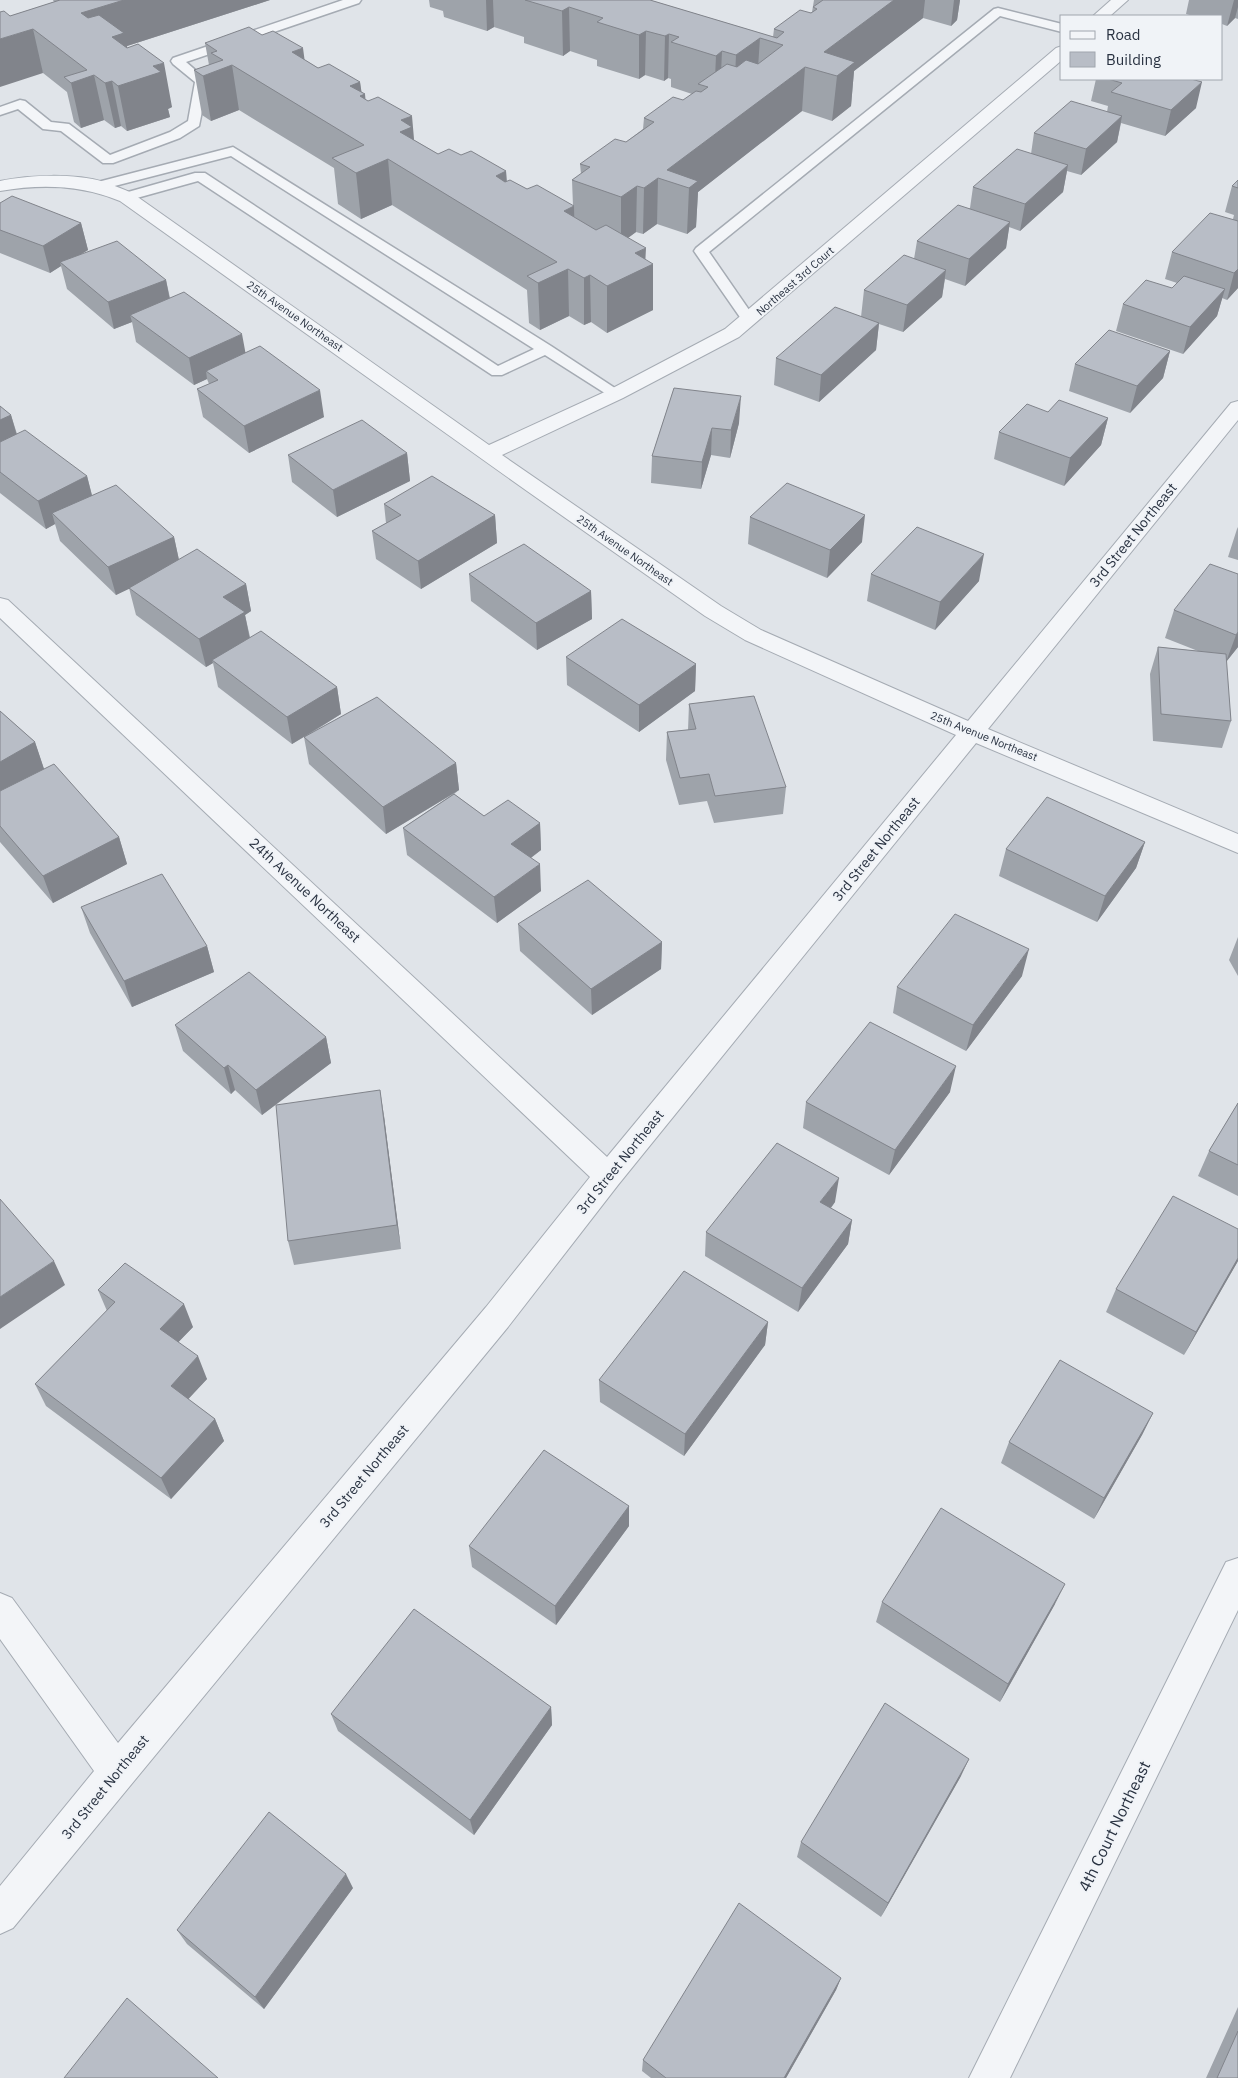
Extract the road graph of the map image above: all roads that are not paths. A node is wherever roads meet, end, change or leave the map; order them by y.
1 (356, 0) edge
2 (1120, 0) edge
3 (1102, 15) edge
4 (1060, 28) edge
5 (1060, 53) edge
6 (0, 111) edge
7 (108, 160) junction
8 (0, 186) edge
9 (99, 186) junction
10 (126, 197) junction
11 (749, 320) junction
12 (546, 349) junction
13 (616, 394) junction
14 (1238, 407) edge
15 (489, 453) junction
16 (0, 605) edge
17 (972, 731) junction
18 (1238, 844) edge
19 (608, 1176) junction
20 (1238, 1574) edge
21 (0, 1610) edge
22 (117, 1772) junction
23 (0, 1915) edge
24 (990, 2078) edge

1 - 7 lane
2 - 3 street
4 - 11 lane
5 - 11 street, Northeast 3rd Court
6 - 7 lane
7 - 9 lane
8 - 9 street, 25th Avenue Northeast
9 - 10 street, 25th Avenue Northeast
9 - 12 lane
10 - 12 lane
10 - 15 street, 25th Avenue Northeast
11 - 13 street, Northeast 3rd Court
12 - 13 lane
13 - 15 street, Northeast 3rd Court
14 - 17 street, 3rd Street Northeast
15 - 17 street, 25th Avenue Northeast
16 - 19 street, 24th Avenue Northeast
17 - 18 street, 25th Avenue Northeast
17 - 19 street, 3rd Street Northeast
19 - 22 street, 3rd Street Northeast
20 - 24 street, 4th Court Northeast
21 - 22 street
22 - 23 street, 3rd Street Northeast

